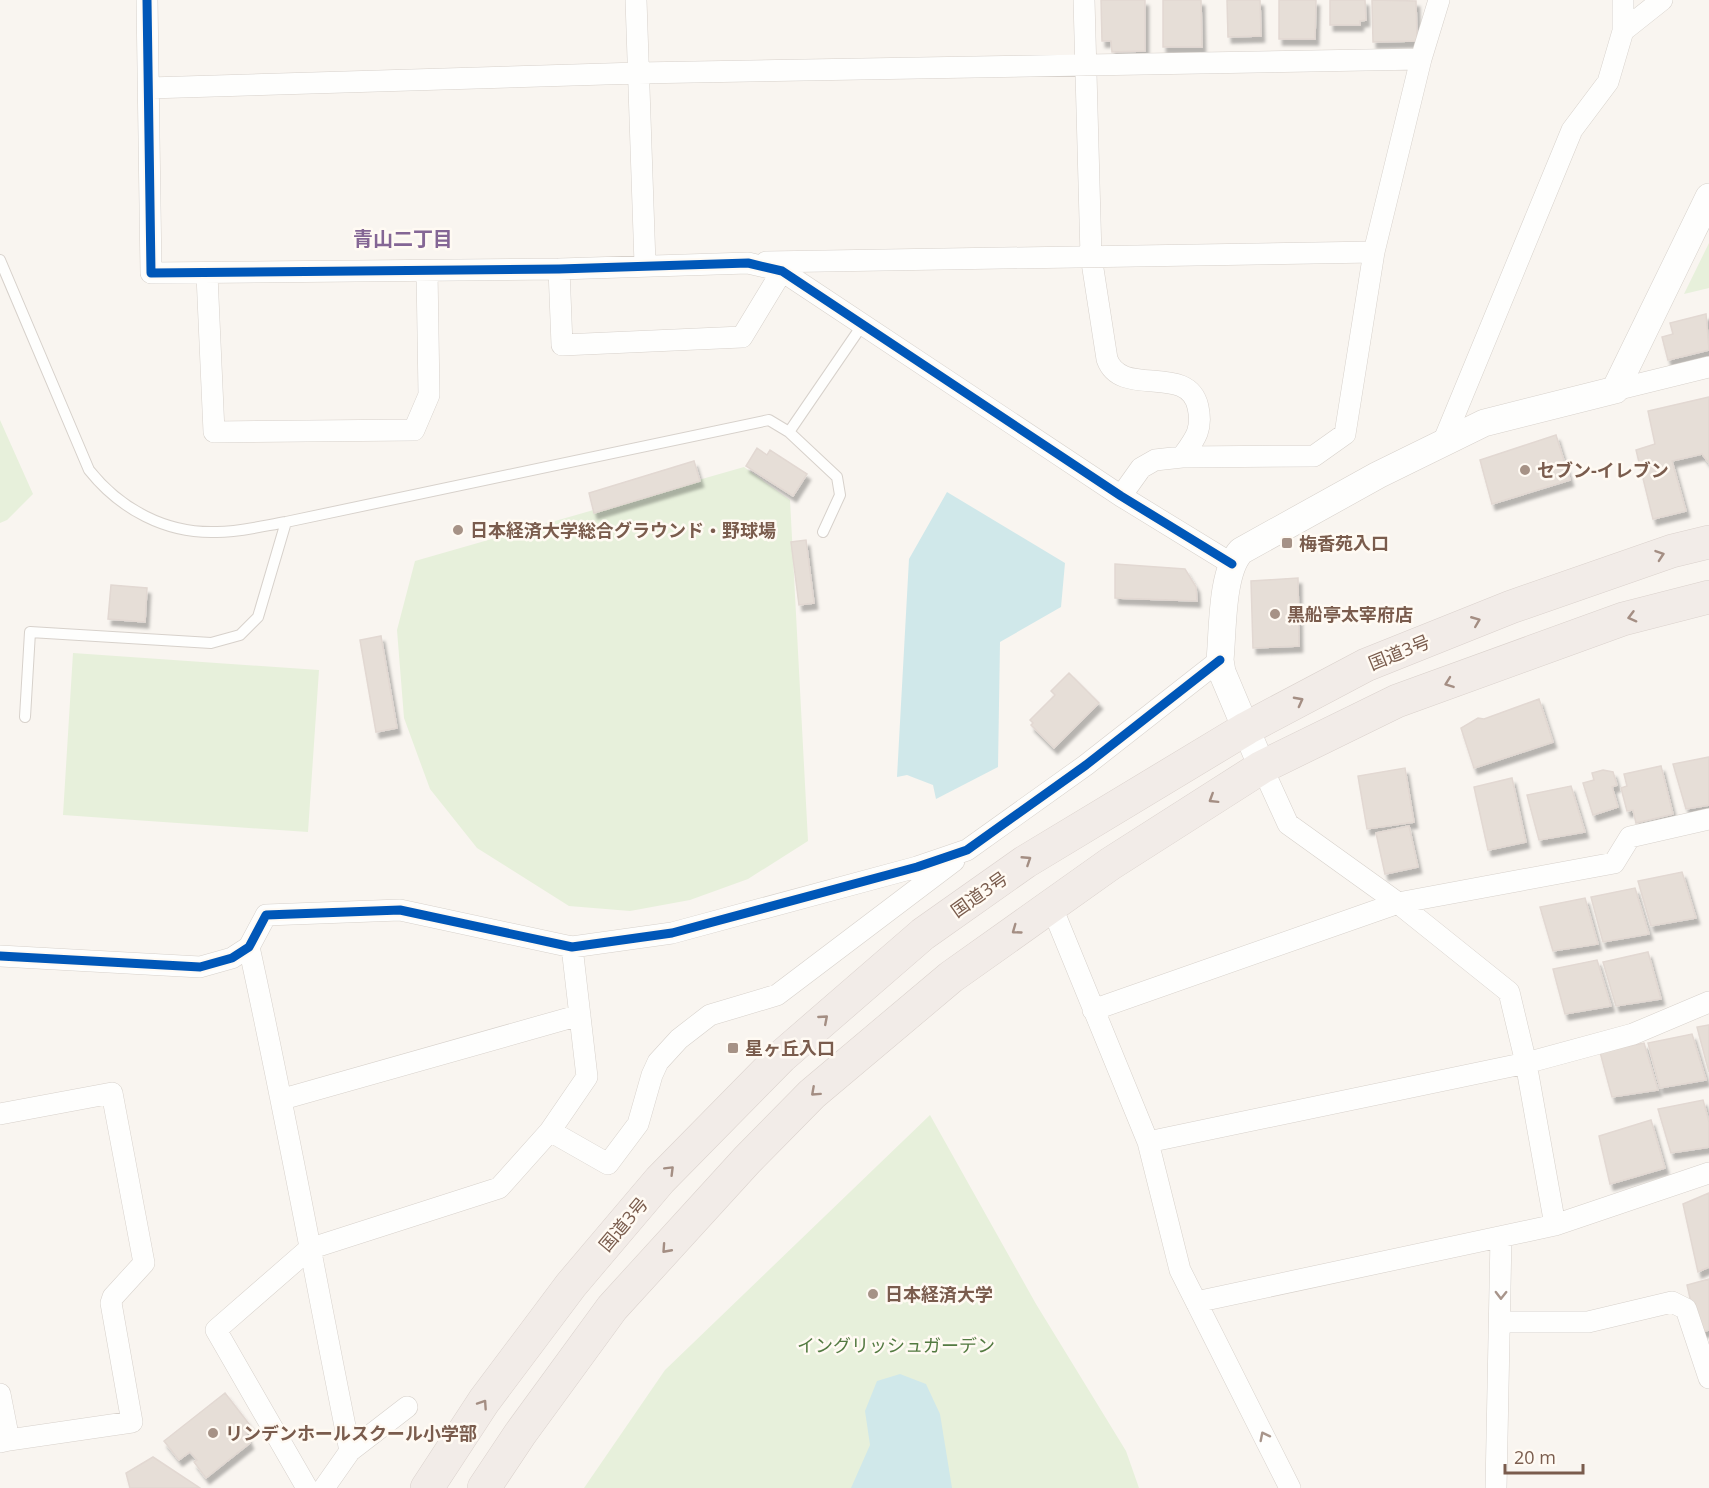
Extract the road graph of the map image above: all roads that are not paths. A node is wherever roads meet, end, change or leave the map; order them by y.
1 (147, 0) edge
2 (636, 0) edge
3 (1084, 0) edge
4 (1439, 0) edge
5 (1623, 0) edge
6 (1662, 0) edge
7 (1623, 31) junction
8 (1421, 59) junction
9 (1087, 63) junction
10 (638, 73) junction
11 (148, 87) junction
12 (1709, 197) edge
13 (1374, 252) junction
14 (1091, 256) junction
15 (0, 260) edge
16 (748, 262) junction
17 (645, 264) junction
18 (559, 269) junction
19 (427, 271) junction
20 (782, 271) junction
21 (207, 274) junction
22 (863, 324) junction
23 (1709, 367) edge
24 (1615, 390) junction
25 (789, 432) junction
26 (1444, 440) junction
27 (1182, 457) junction
28 (1121, 496) junction
29 (286, 522) junction
30 (823, 532) dead end
31 (1709, 542) edge
32 (1232, 564) junction
33 (1709, 597) edge
34 (1220, 660) junction
35 (25, 717) dead end
36 (1247, 728) junction
37 (1262, 767) junction
38 (1709, 819) edge
39 (967, 850) junction
40 (1398, 903) junction
41 (1051, 904) junction
42 (249, 947) junction
43 (572, 947) junction
44 (0, 957) edge
45 (1709, 1002) edge
46 (1093, 1010) junction
47 (579, 1015) junction
48 (1526, 1063) junction
49 (283, 1099) junction
50 (0, 1114) edge
51 (550, 1131) junction
52 (1148, 1142) junction
53 (1709, 1173) edge
54 (1555, 1225) junction
55 (1501, 1237) junction
56 (309, 1249) junction
57 (1196, 1302) junction
58 (1500, 1322) junction
59 (1706, 1355) edge
60 (1709, 1378) edge
61 (0, 1394) edge
62 (406, 1407) dead end
63 (4, 1441) edge
64 (350, 1451) junction
65 (307, 1488) edge
66 (324, 1488) edge
67 (427, 1488) edge
68 (484, 1488) edge
69 (1290, 1488) edge
70 (1496, 1488) edge

1 - 11 street
2 - 10 street
3 - 9 street
4 - 8 street
5 - 7 street
6 - 7 street
7 - 26 street
8 - 9 street
8 - 13 street
9 - 10 street
9 - 14 street
10 - 11 street
10 - 17 street
11 - 21 street
12 - 24 street
13 - 14 street
13 - 27 street
14 - 16 street
14 - 27 street
15 - 29 lane
16 - 17 street
16 - 20 street
17 - 18 street
18 - 19 street
18 - 20 street
19 - 21 street
19 - 21 street
20 - 22 street
22 - 25 lane
22 - 28 street
23 - 24 street
24 - 26 street
25 - 29 lane
25 - 30 lane
26 - 32 street
27 - 28 street
28 - 32 street
29 - 35 lane
36 -> 31 highway, 国道3号
32 - 34 street
33 -> 37 highway
34 - 36 street
34 - 39 street
36 - 37 street
67 -> 36 highway, 国道3号
37 - 40 street
37 -> 41 highway
38 - 40 street
39 - 43 street
39 - 51 street
40 - 46 street
40 - 48 street
41 - 46 street
41 -> 68 highway
42 - 43 street
42 - 44 street
42 - 49 street
43 - 47 street
45 - 48 street
46 - 52 street
47 - 49 street
47 - 51 street
48 - 52 street
48 - 54 street
49 - 56 street
50 - 63 street
51 - 56 street
52 - 57 street
53 - 54 street
54 - 55 street
55 - 57 street
55 -> 58 street
56 - 64 street
56 - 65 street
69 -> 57 street
58 - 59 street
58 - 70 street
59 - 60 street
61 - 63 street
62 - 64 street
64 - 66 street

